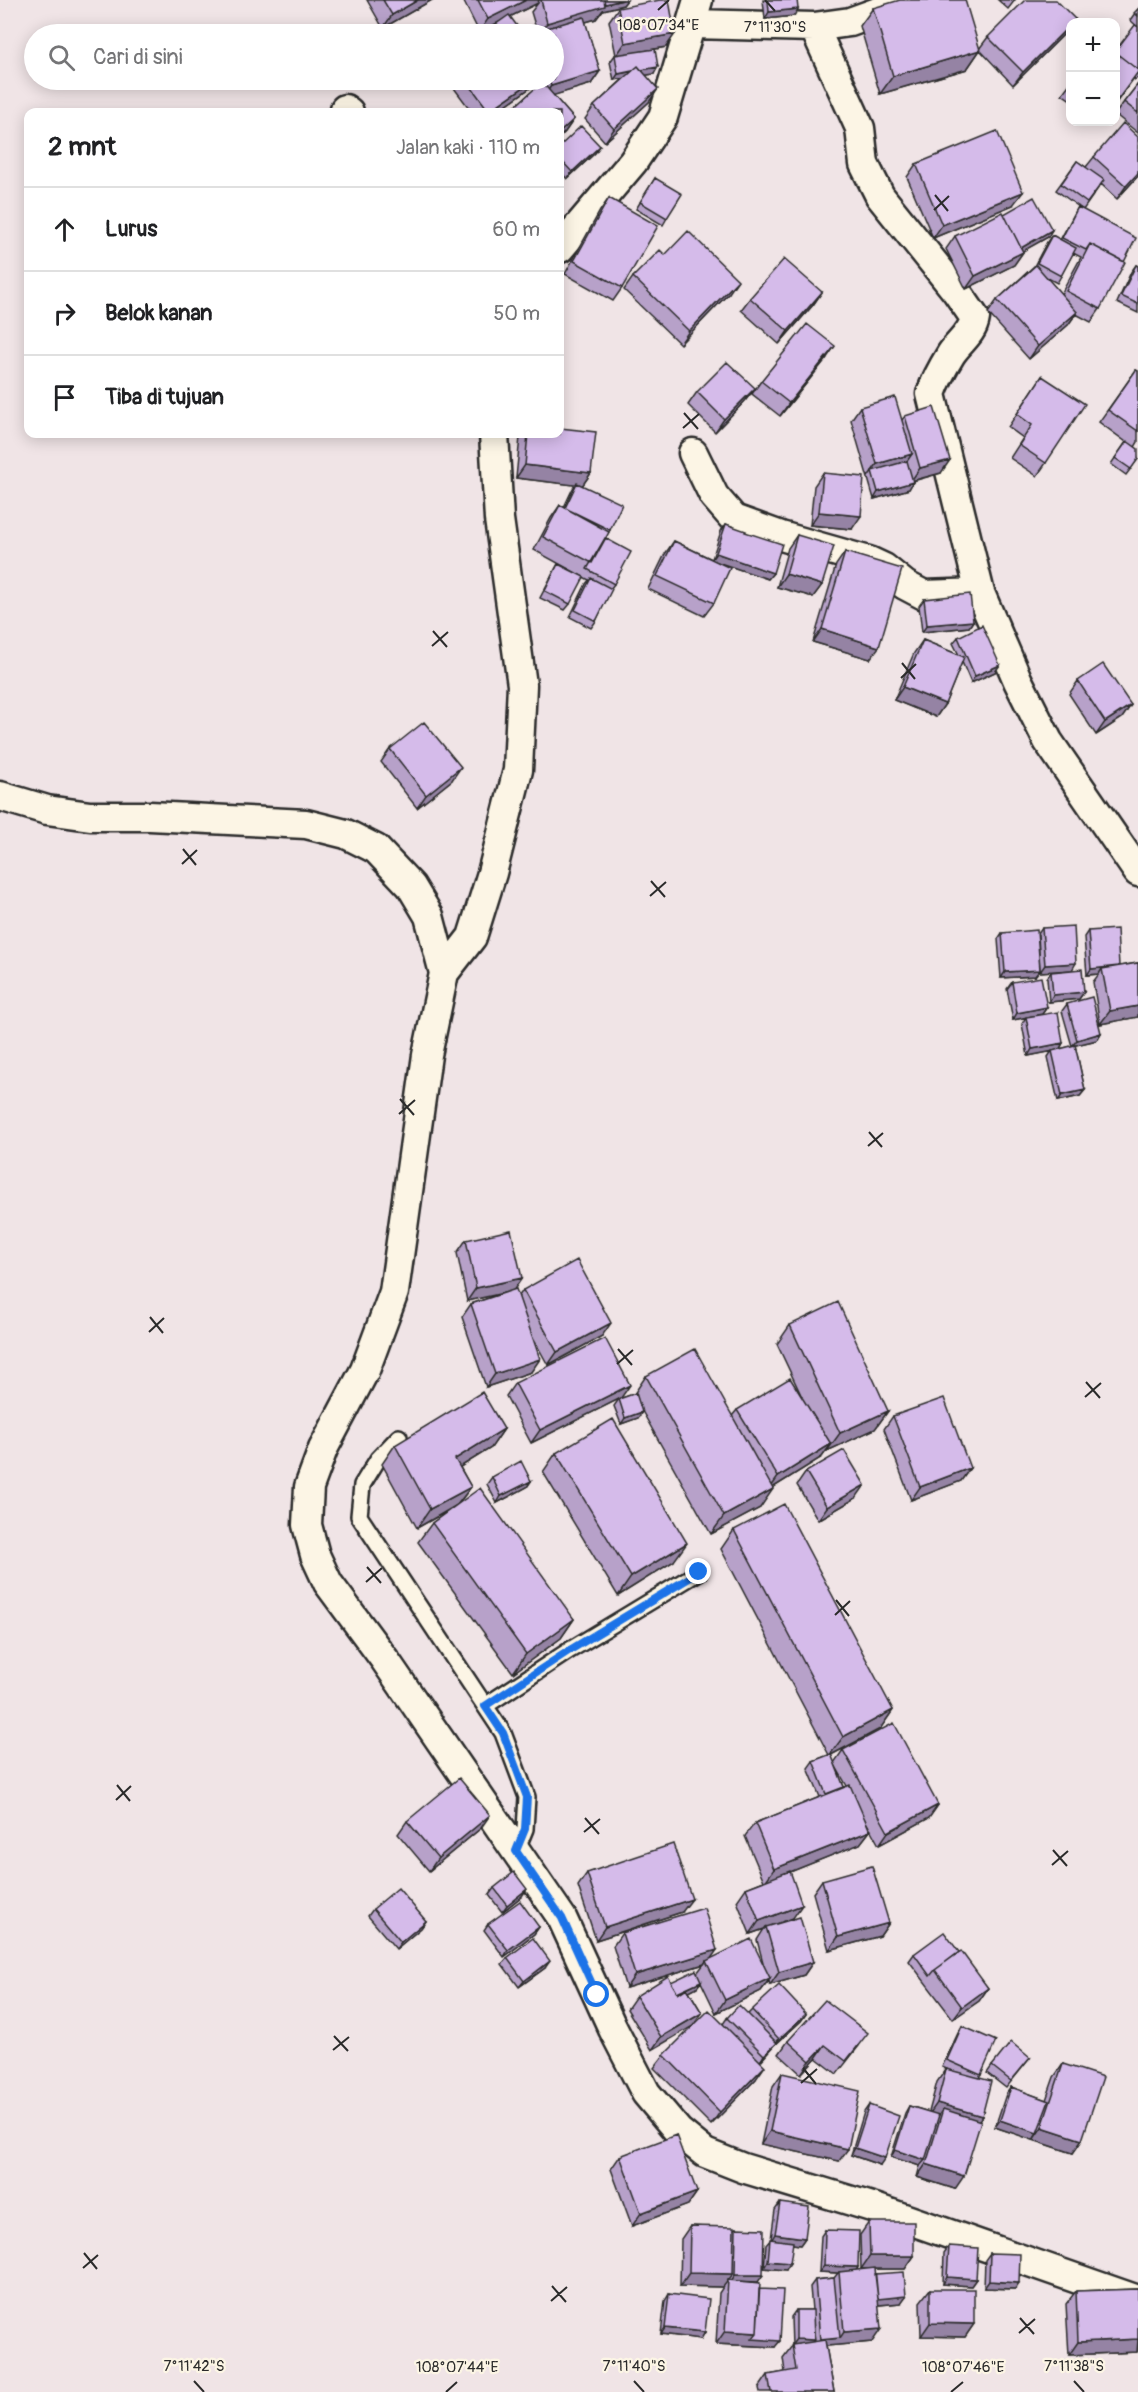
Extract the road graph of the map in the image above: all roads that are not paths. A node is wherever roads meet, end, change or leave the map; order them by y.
1 (911, 0) edge
2 (695, 12) edge
3 (814, 27) junction
4 (564, 243) edge
5 (494, 438) edge
6 (693, 453) dead end
7 (980, 592) junction
8 (0, 796) edge
9 (1138, 872) edge
10 (444, 973) junction
11 (399, 1437) dead end
12 (699, 1572) dead end
13 (485, 1706) junction
14 (516, 1851) junction
15 (1138, 2300) edge

1 - 3 street
2 - 3 street
2 - 4 street
3 - 7 street
5 - 10 street
6 - 7 street
7 - 9 street
8 - 10 street
10 - 14 street
11 - 13 lane
12 - 13 lane
13 - 14 lane
14 - 15 street

